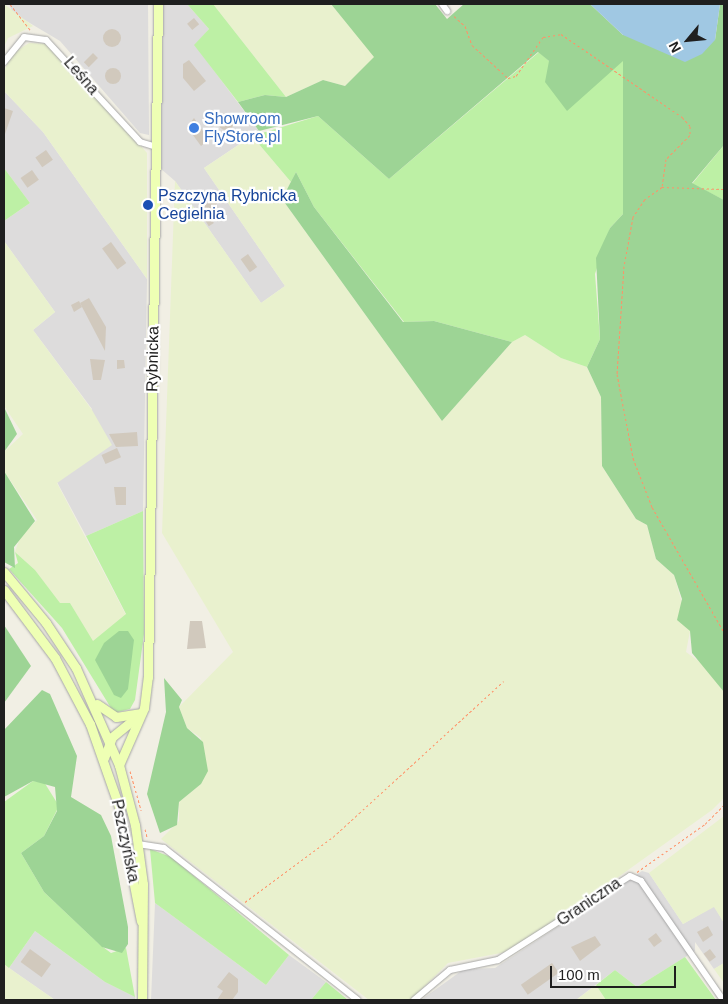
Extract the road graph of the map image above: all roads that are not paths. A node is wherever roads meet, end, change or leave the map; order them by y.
1 (158, 4) edge
2 (442, 4) edge
3 (447, 11) road end
4 (4, 62) edge
5 (156, 147) junction
6 (4, 572) edge
7 (4, 590) edge
8 (93, 701) junction
9 (142, 713) junction
10 (90, 724) junction
11 (130, 736) junction
12 (110, 740) junction
13 (104, 759) junction
14 (120, 765) junction
15 (138, 844) junction
16 (142, 924) junction
17 (142, 1000) edge
18 (358, 1000) edge
19 (414, 1000) edge
20 (723, 1000) edge

1 - 5 main road, Rybnicka
2 - 3 street
4 - 5 street, Leśna
5 - 9 main road, Rybnicka
6 - 8 main road, Pszczyńska
7 - 10 main road, Pszczyńska
8 - 9 main road
8 - 12 main road, Pszczyńska
9 - 11 main road, Rybnicka
9 - 12 main road
10 - 12 main road
10 - 13 main road, Pszczyńska
11 - 12 main road
11 - 14 main road, Rybnicka
12 - 13 main road
12 - 14 main road, Pszczyńska
13 - 16 main road, Pszczyńska
14 - 15 main road, Pszczyńska
15 - 16 main road, Pszczyńska
15 - 18 street
16 - 17 main road, Pszczyńska
19 - 20 street, Graniczna

